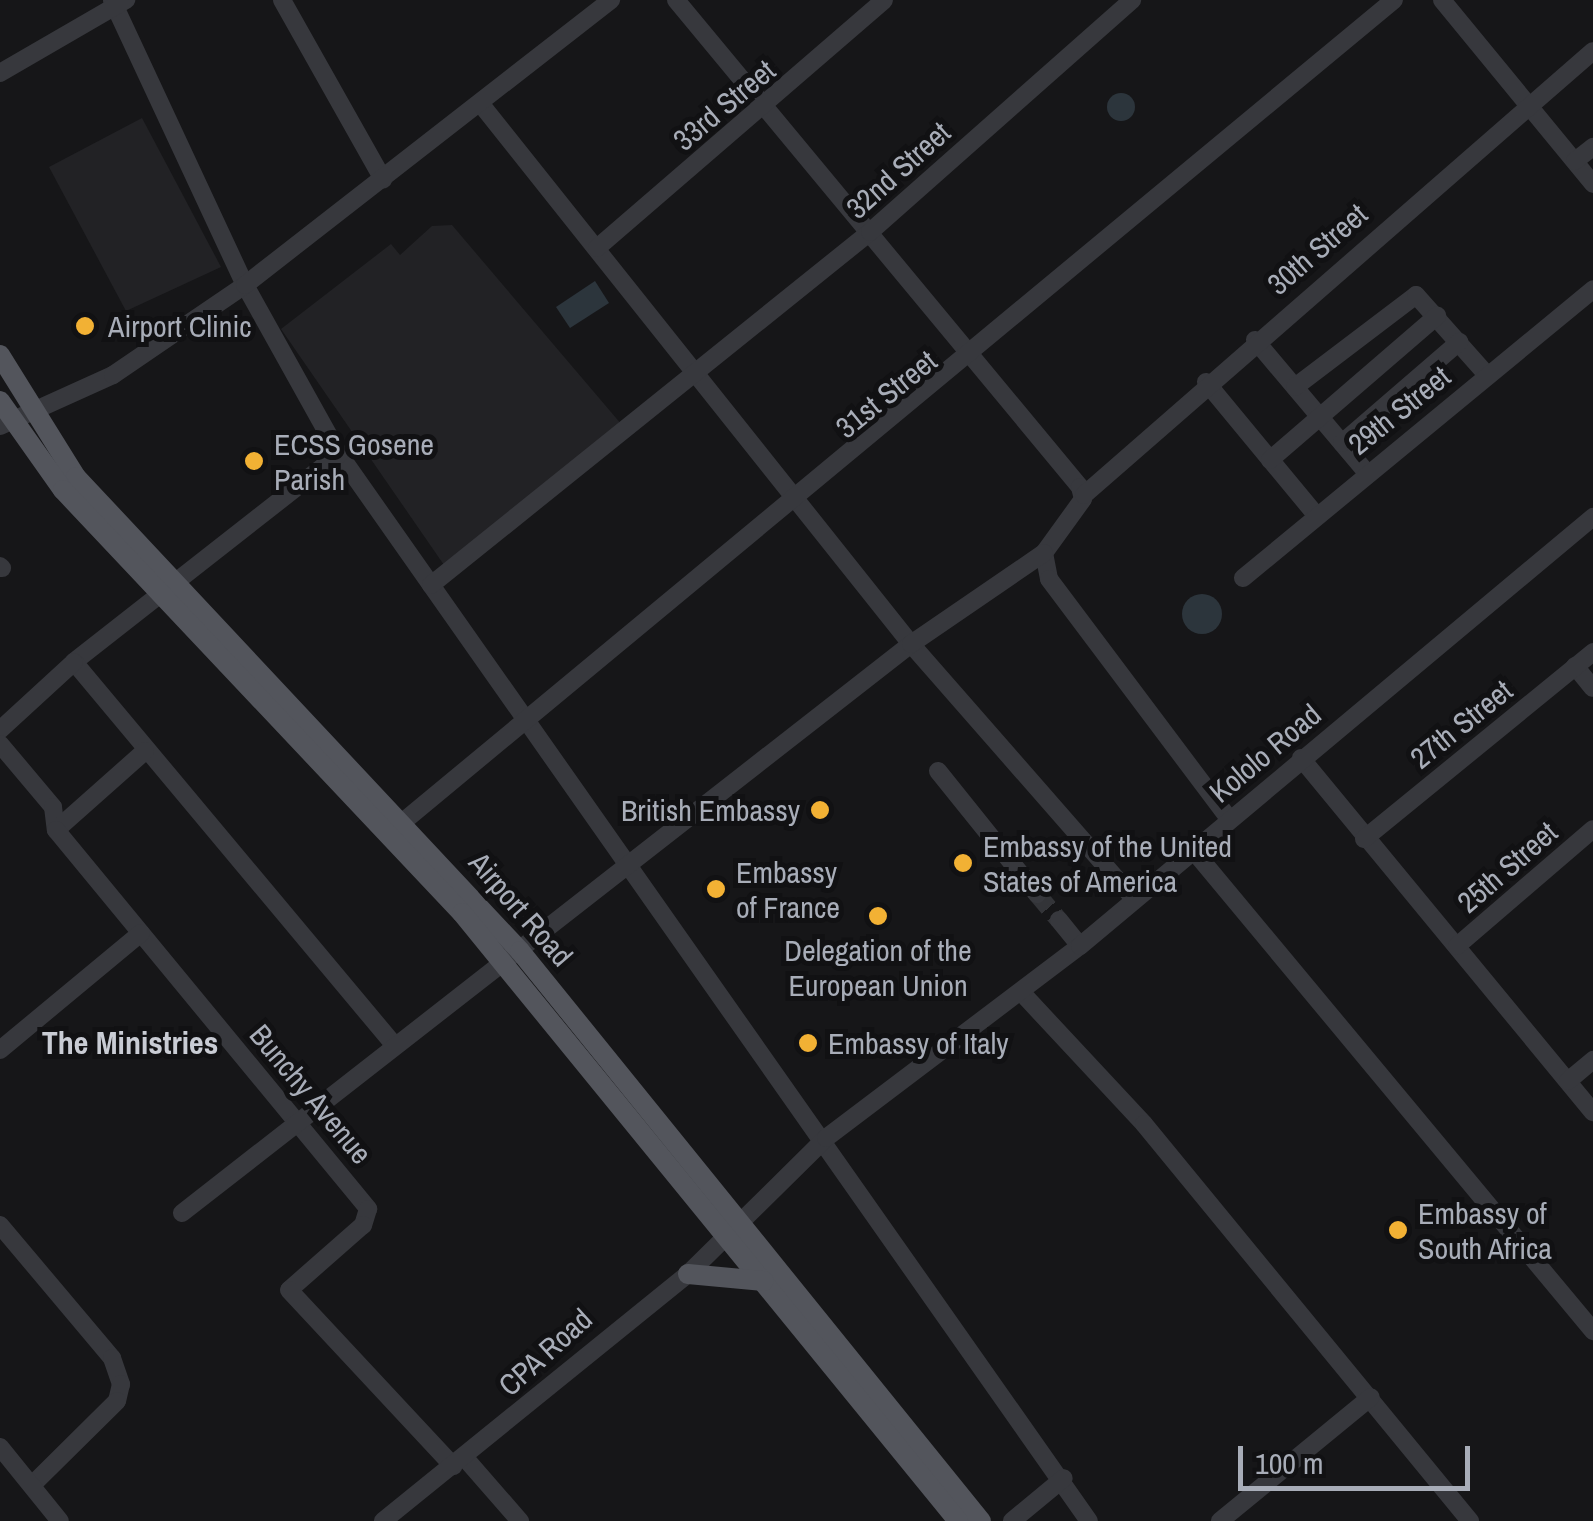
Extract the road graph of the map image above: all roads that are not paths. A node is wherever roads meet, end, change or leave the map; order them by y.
1 (282, 0) edge
2 (610, 0) edge
3 (676, 0) edge
4 (884, 0) edge
5 (1132, 0) edge
6 (1394, 0) edge
7 (1442, 0) edge
8 (118, 2) edge
9 (1593, 51) edge
10 (0, 74) edge
11 (480, 103) junction
12 (1528, 103) junction
13 (765, 107) junction
14 (1593, 147) edge
15 (1575, 162) junction
16 (384, 179) junction
17 (1593, 184) edge
18 (870, 232) junction
19 (596, 248) junction
20 (245, 285) junction
21 (1593, 289) edge
22 (1437, 316) junction
23 (1255, 340) junction
24 (1459, 342) junction
25 (0, 355) edge
26 (975, 356) junction
27 (694, 374) junction
28 (1487, 375) junction
29 (1206, 382) junction
30 (1294, 387) junction
31 (9, 413) edge
32 (1318, 415) junction
33 (1342, 443) junction
34 (339, 454) junction
35 (1270, 460) junction
36 (1366, 472) junction
37 (1084, 495) junction
38 (800, 499) junction
39 (1316, 515) junction
40 (1593, 517) edge
41 (1044, 553) junction
42 (1244, 578) dead end
43 (432, 585) junction
44 (169, 587) junction
45 (911, 644) junction
46 (1593, 652) edge
47 (74, 662) junction
48 (1575, 666) junction
49 (1593, 688) edge
50 (526, 717) junction
51 (0, 730) edge
52 (0, 744) edge
53 (145, 751) junction
54 (1301, 758) junction
55 (938, 771) dead end
56 (1229, 819) junction
57 (404, 821) junction
58 (1593, 828) edge
59 (56, 830) junction
60 (1364, 840) junction
61 (1193, 850) junction
62 (632, 870) junction
63 (1037, 894) tunnel mouth
64 (1134, 900) junction
65 (1059, 920) tunnel mouth
66 (141, 933) junction
67 (1080, 946) junction
68 (1457, 946) junction
69 (510, 955) junction
70 (1021, 992) junction
71 (393, 1044) junction
72 (0, 1050) edge
73 (1593, 1060) edge
74 (1568, 1081) junction
75 (1593, 1112) edge
76 (296, 1118) junction
77 (826, 1138) junction
78 (182, 1214) dead end
79 (0, 1225) edge
80 (734, 1229) junction
81 (688, 1274) junction
82 (766, 1281) junction
83 (1593, 1331) edge
84 (1370, 1397) junction
85 (0, 1447) edge
86 (459, 1462) junction
87 (1064, 1478) junction
88 (32, 1485) junction
89 (60, 1521) edge
90 (382, 1521) edge
91 (520, 1521) edge
92 (958, 1521) edge
93 (981, 1521) edge
94 (1012, 1521) edge
95 (1089, 1521) edge
96 (1220, 1521) edge
97 (1470, 1521) edge

1 - 16 street
2 - 11 street
3 - 13 street
4 - 13 street, 33rd Street
5 - 18 street, 32nd Street
6 - 26 street, 31st Street
7 - 12 street
8 - 10 street
8 - 20 street
9 - 12 street, 30th Street
11 - 16 street
11 - 19 street
12 - 15 street
12 - 23 street, 30th Street
13 - 18 street
13 - 19 street, 33rd Street
14 - 15 street
15 - 17 street
16 - 20 street
18 - 26 street
18 - 27 street, 32nd Street
19 - 27 street
20 - 31 street
20 - 34 street
21 - 28 street, 29th Street
22 - 24 street
22 - 30 street
22 - 32 street
23 - 29 street, 30th Street
23 - 30 street
24 - 28 street
24 - 33 street
25 - 31 main road, Airport Road
26 - 37 street
26 - 38 street, 31st Street
27 - 38 street
27 - 43 street, 32nd Street
28 - 36 street, 29th Street
29 - 35 street
29 - 37 street, 30th Street
30 - 32 street
31 - 44 main road, Airport Road
32 - 33 street
32 - 35 street
33 - 36 street
34 - 43 street
34 - 44 street
35 - 39 street
36 - 39 street, 29th Street
37 - 41 street, 30th Street
38 - 45 street
38 - 50 street, 31st Street
39 - 42 street, 29th Street
40 - 54 street, Kololo Road
41 - 45 street
41 - 56 street
43 - 50 street
44 - 47 street
44 - 57 main road, Airport Road
44 - 69 main road, Airport Road
45 - 62 street
45 - 64 street
46 - 48 street, 27th Street
47 - 51 street
47 - 53 street
48 - 49 street
48 - 60 street, 27th Street
50 - 57 street, 31st Street
50 - 62 street
52 - 59 street, Bunchy Avenue
53 - 59 street
53 - 71 street
54 - 56 street, Kololo Road
54 - 60 street
55 - 63 street
56 - 61 street, Kololo Road
57 - 69 main road, Airport Road
58 - 68 street, 25th Street
59 - 66 street, Bunchy Avenue
60 - 68 street
61 - 64 street, Kololo Road
61 - 83 street
62 - 69 street
62 - 77 street
64 - 67 street, Kololo Road
65 - 67 street
66 - 72 street
66 - 76 street, Bunchy Avenue
67 - 70 street, Kololo Road
68 - 74 street
69 - 71 street
69 - 80 main road, Airport Road
70 - 77 street, Kololo Road
70 - 84 street
71 - 76 street
73 - 74 street
74 - 75 street
76 - 78 street
76 - 86 street, Bunchy Avenue
77 - 80 street, Kololo Road
77 - 87 street
79 - 88 street
80 - 81 street, CPA Road
80 - 82 main road, Airport Road
80 - 93 main road, Airport Road
81 - 82 main road
81 - 86 street, CPA Road
82 - 92 main road, Airport Road
84 - 96 street
84 - 97 street
85 - 88 street
86 - 90 street, CPA Road
86 - 91 street, Bunchy Avenue
87 - 94 street
87 - 95 street
88 - 89 street

